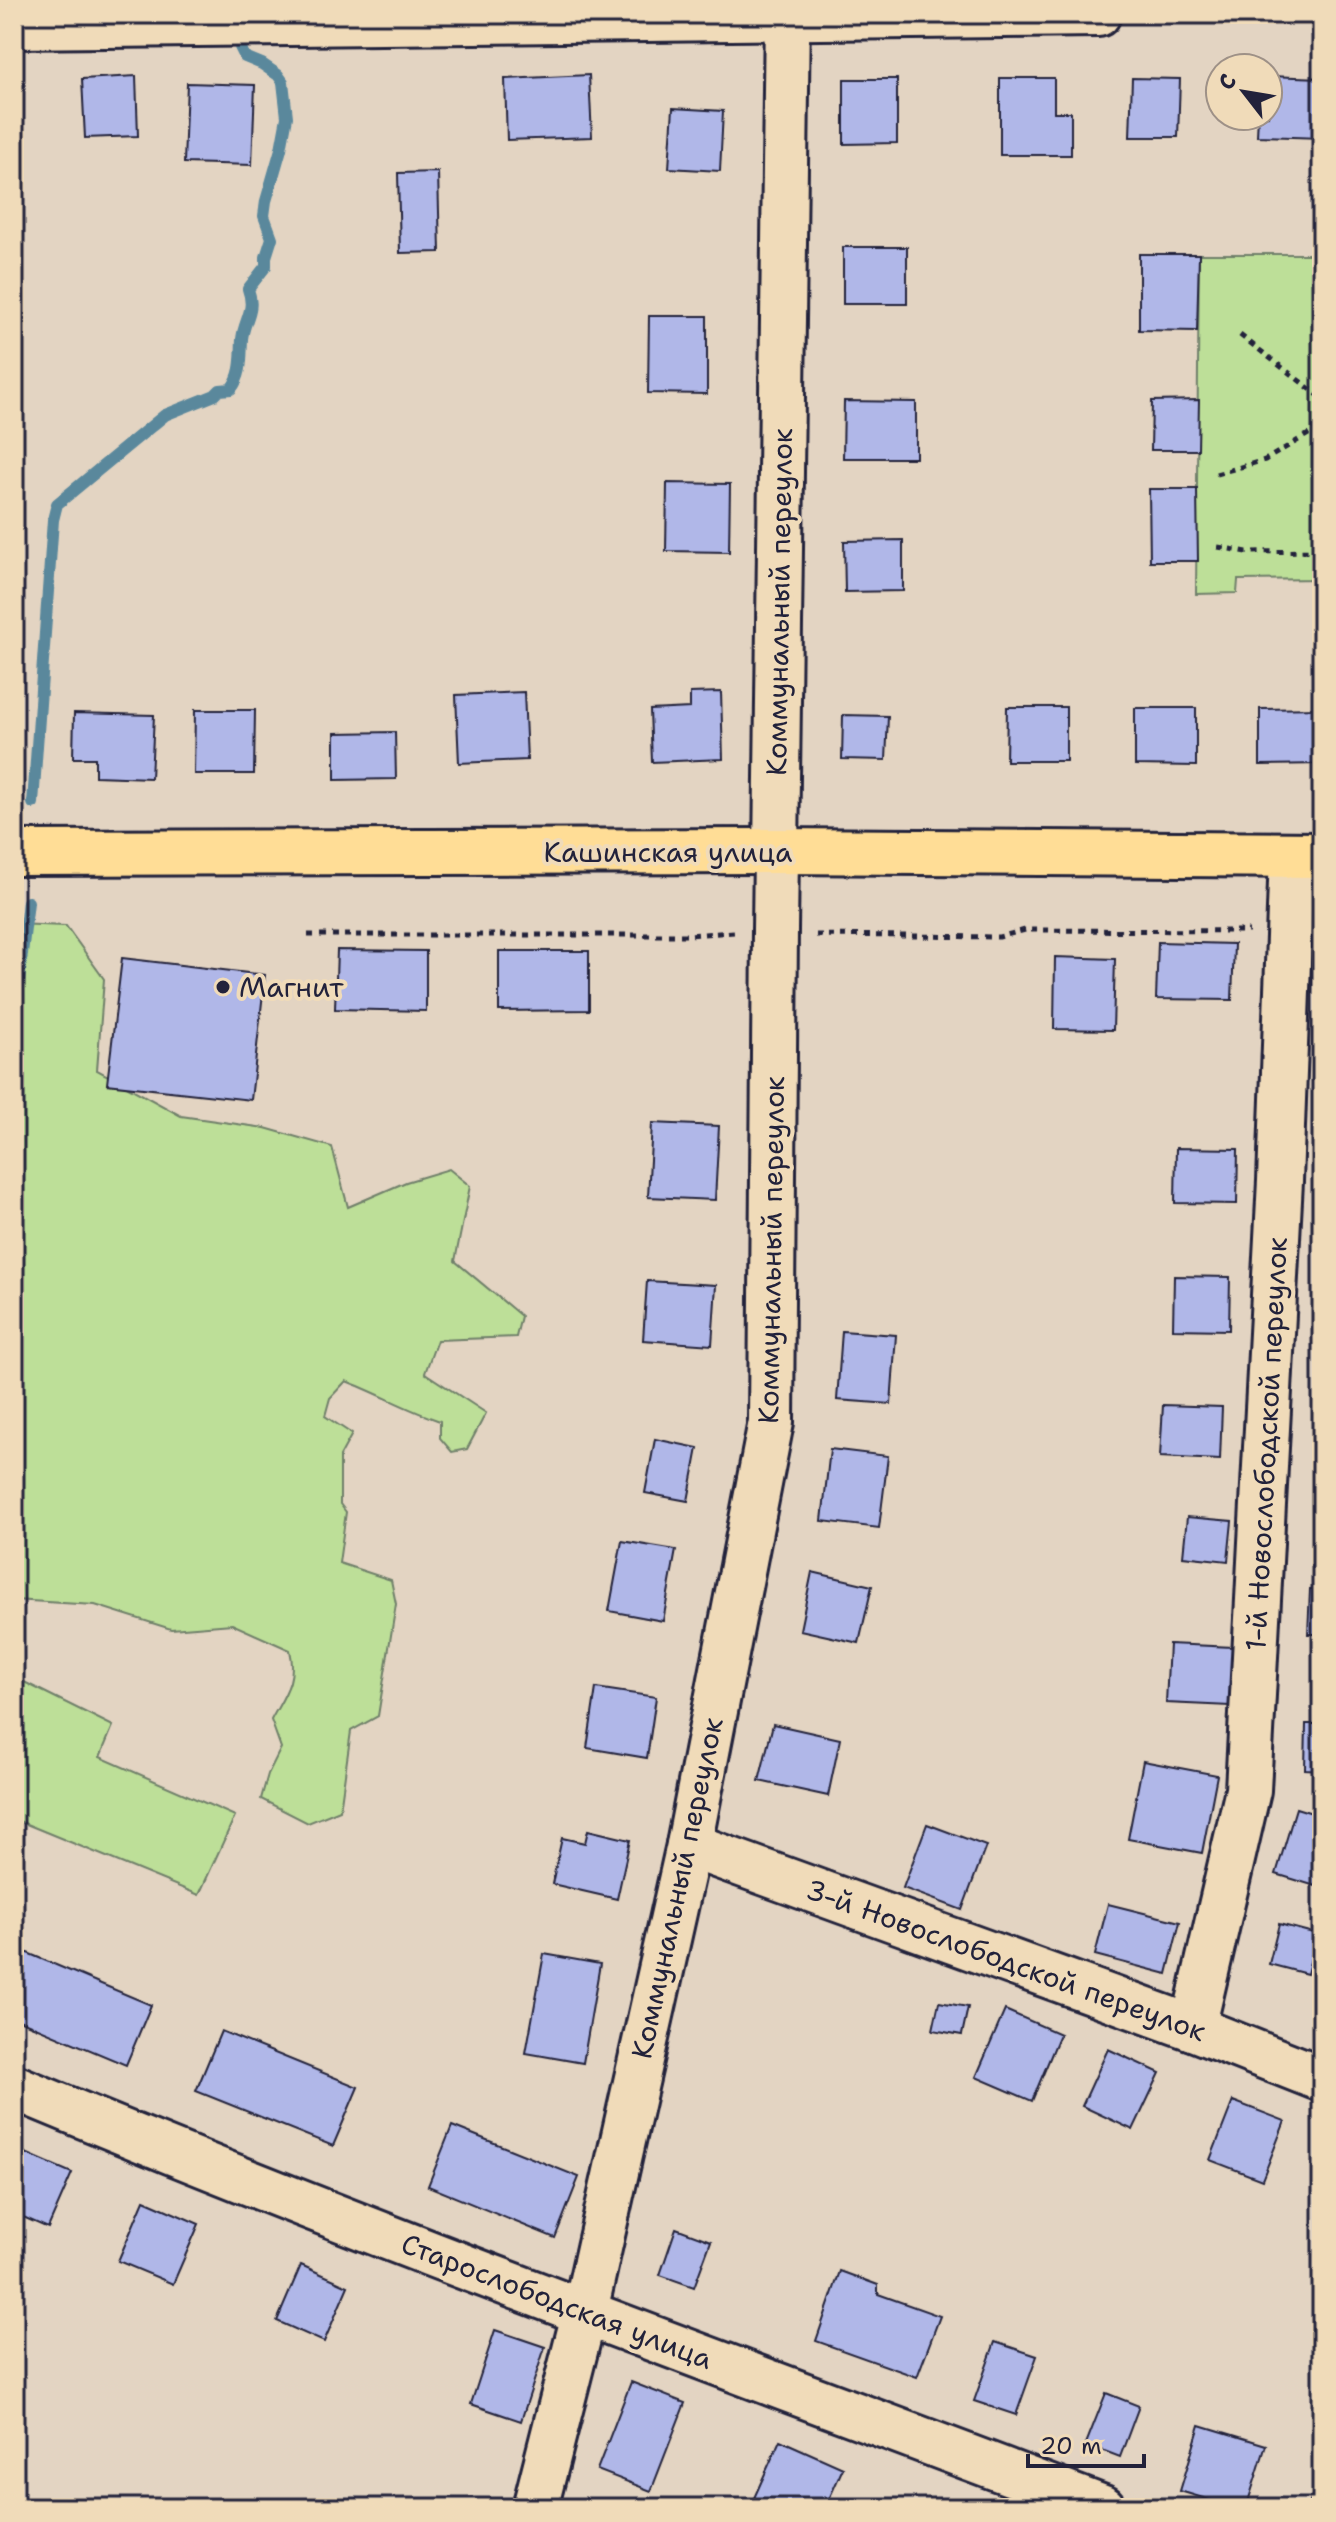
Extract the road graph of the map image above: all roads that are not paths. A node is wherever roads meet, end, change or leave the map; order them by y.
1 (1098, 14) edge
2 (787, 16) edge
3 (14, 26) edge
4 (776, 851) junction
5 (14, 853) edge
6 (1307, 855) edge
7 (689, 1845) junction
8 (1193, 2028) junction
9 (1322, 2079) edge
10 (14, 2087) edge
11 (585, 2311) junction
12 (535, 2508) edge
13 (1103, 2508) edge

1 - 2 street
2 - 3 street
2 - 4 street, Коммунальный переулок
4 - 5 main road, Кашинская улица
4 - 6 main road, Кашинская улица
4 - 7 street, Коммунальный переулок
6 - 8 street, 1-й Новослободской переулок
7 - 8 street, 3-й Новослободской переулок
7 - 11 street, Коммунальный переулок
8 - 9 street, 3-й Новослободской переулок
10 - 11 street, Старослободская улица
11 - 12 street, Коммунальный переулок
11 - 13 street, Старослободская улица

